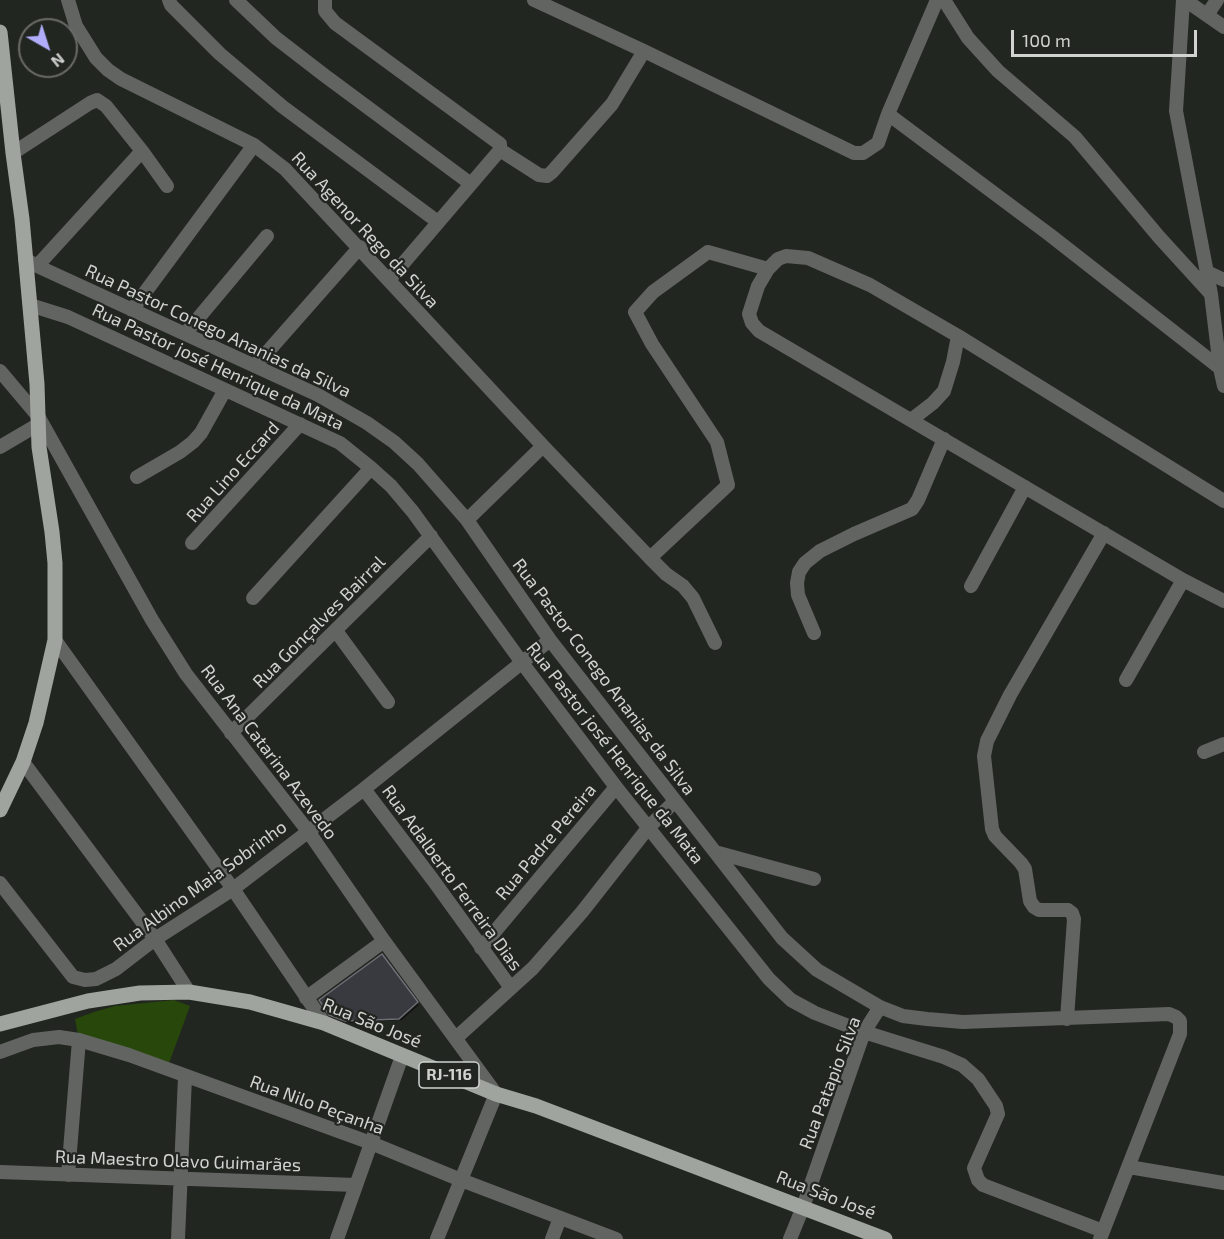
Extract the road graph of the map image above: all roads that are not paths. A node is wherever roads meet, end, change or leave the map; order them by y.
1 (68, 0) edge
2 (169, 0) edge
3 (236, 0) edge
4 (326, 0) edge
5 (534, 0) edge
6 (937, 0) edge
7 (944, 0) edge
8 (1184, 0) edge
9 (1217, 0) edge
10 (1207, 15) junction
11 (1224, 27) edge
12 (0, 32) edge
13 (644, 51) junction
14 (888, 114) junction
15 (254, 145) junction
16 (500, 150) junction
17 (142, 151) junction
18 (13, 153) junction
19 (471, 184) junction
20 (167, 186) dead end
21 (438, 222) junction
22 (267, 236) dead end
23 (360, 247) junction
24 (31, 262) junction
25 (768, 269) junction
26 (1207, 272) junction
27 (389, 280) junction
28 (1224, 280) edge
29 (1211, 294) junction
30 (30, 305) junction
31 (132, 310) junction
32 (185, 334) junction
33 (958, 336) junction
34 (256, 365) junction
35 (1220, 368) junction
36 (0, 371) edge
37 (1224, 386) edge
38 (225, 390) junction
39 (38, 420) junction
40 (911, 420) junction
41 (300, 424) junction
42 (944, 439) junction
43 (543, 446) junction
44 (0, 447) edge
45 (371, 468) junction
46 (137, 477) dead end
47 (1024, 487) junction
48 (1224, 501) edge
49 (467, 520) junction
50 (1104, 533) junction
51 (431, 536) junction
52 (192, 543) dead end
53 (650, 558) junction
54 (1183, 580) junction
55 (971, 586) dead end
56 (253, 598) dead end
57 (1224, 601) edge
58 (336, 631) junction
59 (814, 633) dead end
60 (55, 640) junction
61 (550, 640) junction
62 (715, 643) dead end
63 (523, 664) junction
64 (1126, 680) dead end
65 (388, 702) dead end
66 (231, 733) junction
67 (1224, 744) edge
68 (1204, 752) dead end
69 (23, 762) junction
70 (616, 787) junction
71 (364, 789) junction
72 (675, 801) junction
73 (0, 810) edge
74 (648, 828) junction
75 (308, 831) junction
76 (715, 852) junction
77 (814, 879) dead end
78 (0, 883) edge
79 (233, 889) junction
80 (155, 939) junction
81 (384, 941) junction
82 (480, 948) junction
83 (511, 988) junction
84 (189, 992) junction
85 (306, 998) junction
86 (880, 1008) junction
87 (1067, 1019) junction
88 (324, 1023) junction
89 (0, 1024) edge
90 (864, 1032) junction
91 (456, 1038) junction
92 (79, 1040) junction
93 (0, 1053) edge
94 (402, 1056) junction
95 (185, 1077) junction
96 (496, 1094) junction
97 (371, 1143) junction
98 (1129, 1167) junction
99 (0, 1172) edge
100 (68, 1175) junction
101 (180, 1177) junction
102 (461, 1180) junction
103 (1224, 1184) edge
104 (355, 1185) junction
105 (803, 1207) junction
106 (560, 1218) junction
107 (1102, 1235) edge
108 (178, 1239) edge
109 (337, 1239) edge
110 (437, 1239) edge
111 (552, 1239) edge
112 (616, 1239) edge
113 (790, 1239) edge
114 (885, 1239) edge

1 - 15 street, Rua Agenor Rego da Silva
2 - 21 street
3 - 19 street
4 - 16 street
5 - 13 street
6 - 14 street
7 - 29 street
8 - 10 street
8 - 26 street
9 - 10 street
10 - 11 street
12 - 18 main road
13 - 14 street
13 - 16 street
14 - 35 street
15 - 23 street, Rua Agenor Rego da Silva
15 - 31 street
16 - 19 street
17 - 18 street
17 - 20 street
17 - 24 street
18 - 24 main road
19 - 21 street
21 - 27 street
22 - 32 street
23 - 27 street, Rua Agenor Rego da Silva
23 - 34 street
24 - 30 main road
24 - 31 street, Rua Pastor Conego Ananias da Silva
25 - 33 street
25 - 40 street
25 - 53 street
26 - 28 street
26 - 29 street
27 - 43 street, Rua Agenor Rego da Silva
29 - 35 street
30 - 38 street, Rua Pastor josé Henrique da Mata
30 - 39 main road
31 - 32 street, Rua Pastor Conego Ananias da Silva
32 - 34 street, Rua Pastor Conego Ananias da Silva
33 - 40 street
33 - 48 street
34 - 49 street, Rua Pastor Conego Ananias da Silva
35 - 37 street
36 - 39 street, Rua Ana Catarina Azevedo
38 - 41 street, Rua Pastor josé Henrique da Mata
38 - 46 street
39 - 44 street
39 - 60 main road
39 - 66 street, Rua Ana Catarina Azevedo
40 - 42 street
41 - 45 street, Rua Pastor josé Henrique da Mata
41 - 52 street, Rua Lino Eccard
42 - 47 street
42 - 59 street
43 - 49 street
43 - 53 street, Rua Agenor Rego da Silva
45 - 51 street, Rua Pastor josé Henrique da Mata
45 - 56 street
47 - 50 street
47 - 55 street
49 - 61 street, Rua Pastor Conego Ananias da Silva
50 - 54 street
50 - 87 street
51 - 58 street, Rua Gonçalves Bairral
51 - 63 street, Rua Pastor josé Henrique da Mata
53 - 62 street, Rua Agenor Rego da Silva
54 - 57 street
54 - 64 street
58 - 65 street
58 - 66 street, Rua Gonçalves Bairral
60 - 69 main road
60 - 79 street
61 - 63 street, Rua Albino Maia Sobrinho
61 - 72 street, Rua Pastor Conego Ananias da Silva
63 - 70 street, Rua Pastor josé Henrique da Mata
63 - 71 street, Rua Albino Maia Sobrinho
66 - 75 street, Rua Ana Catarina Azevedo
67 - 68 street
69 - 73 main road
69 - 80 street
70 - 74 street, Rua Pastor josé Henrique da Mata
70 - 82 street, Rua Padre Pereira
71 - 75 street, Rua Albino Maia Sobrinho
71 - 82 street, Rua Adalberto Ferreira Dias
72 - 74 street
72 - 76 street, Rua Pastor Conego Ananias da Silva
74 - 83 street
74 - 90 street, Rua Pastor josé Henrique da Mata
75 - 79 street, Rua Albino Maia Sobrinho
75 - 81 street, Rua Ana Catarina Azevedo
76 - 77 street
76 - 86 street, Rua Pastor Conego Ananias da Silva
78 - 80 street, Rua Albino Maia Sobrinho
79 - 80 street, Rua Albino Maia Sobrinho
79 - 85 street
80 - 84 street
81 - 85 street
81 - 91 street, Rua Ana Catarina Azevedo
82 - 83 street, Rua Adalberto Ferreira Dias
83 - 91 street
84 - 88 main road, Rua São José / RJ-116
84 - 89 main road, Rua São José / RJ-116
85 - 88 street
86 - 87 street, Rua Pastor Conego Ananias da Silva
86 - 90 street, Rua Patapio Silva
87 - 98 street, Rua Pastor Conego Ananias da Silva
88 - 94 main road, Rua São José / RJ-116
90 - 105 street, Rua Patapio Silva
90 - 107 street, Rua Pastor josé Henrique da Mata
91 - 96 street, Rua Ana Catarina Azevedo
92 - 93 street, Rua Nilo Peçanha
92 - 95 street, Rua Nilo Peçanha
92 - 100 street
94 - 96 main road, Rua São José / RJ-116
94 - 97 street
95 - 97 street, Rua Nilo Peçanha
95 - 101 street
96 - 102 street
96 - 105 main road, Rua São José / RJ-116
97 - 102 street, Rua Nilo Peçanha
97 - 104 street
98 - 103 street
98 - 107 street
99 - 100 street, Rua Maestro Olavo Guimarães
100 - 101 street, Rua Maestro Olavo Guimarães
101 - 104 street, Rua Maestro Olavo Guimarães
101 - 108 street
102 - 106 street, Rua Nilo Peçanha
102 - 110 street
104 - 109 street
105 - 113 street, Rua Patapio Silva
105 - 114 main road, Rua São José / RJ-116
106 - 111 street
106 - 112 street, Rua Nilo Peçanha

